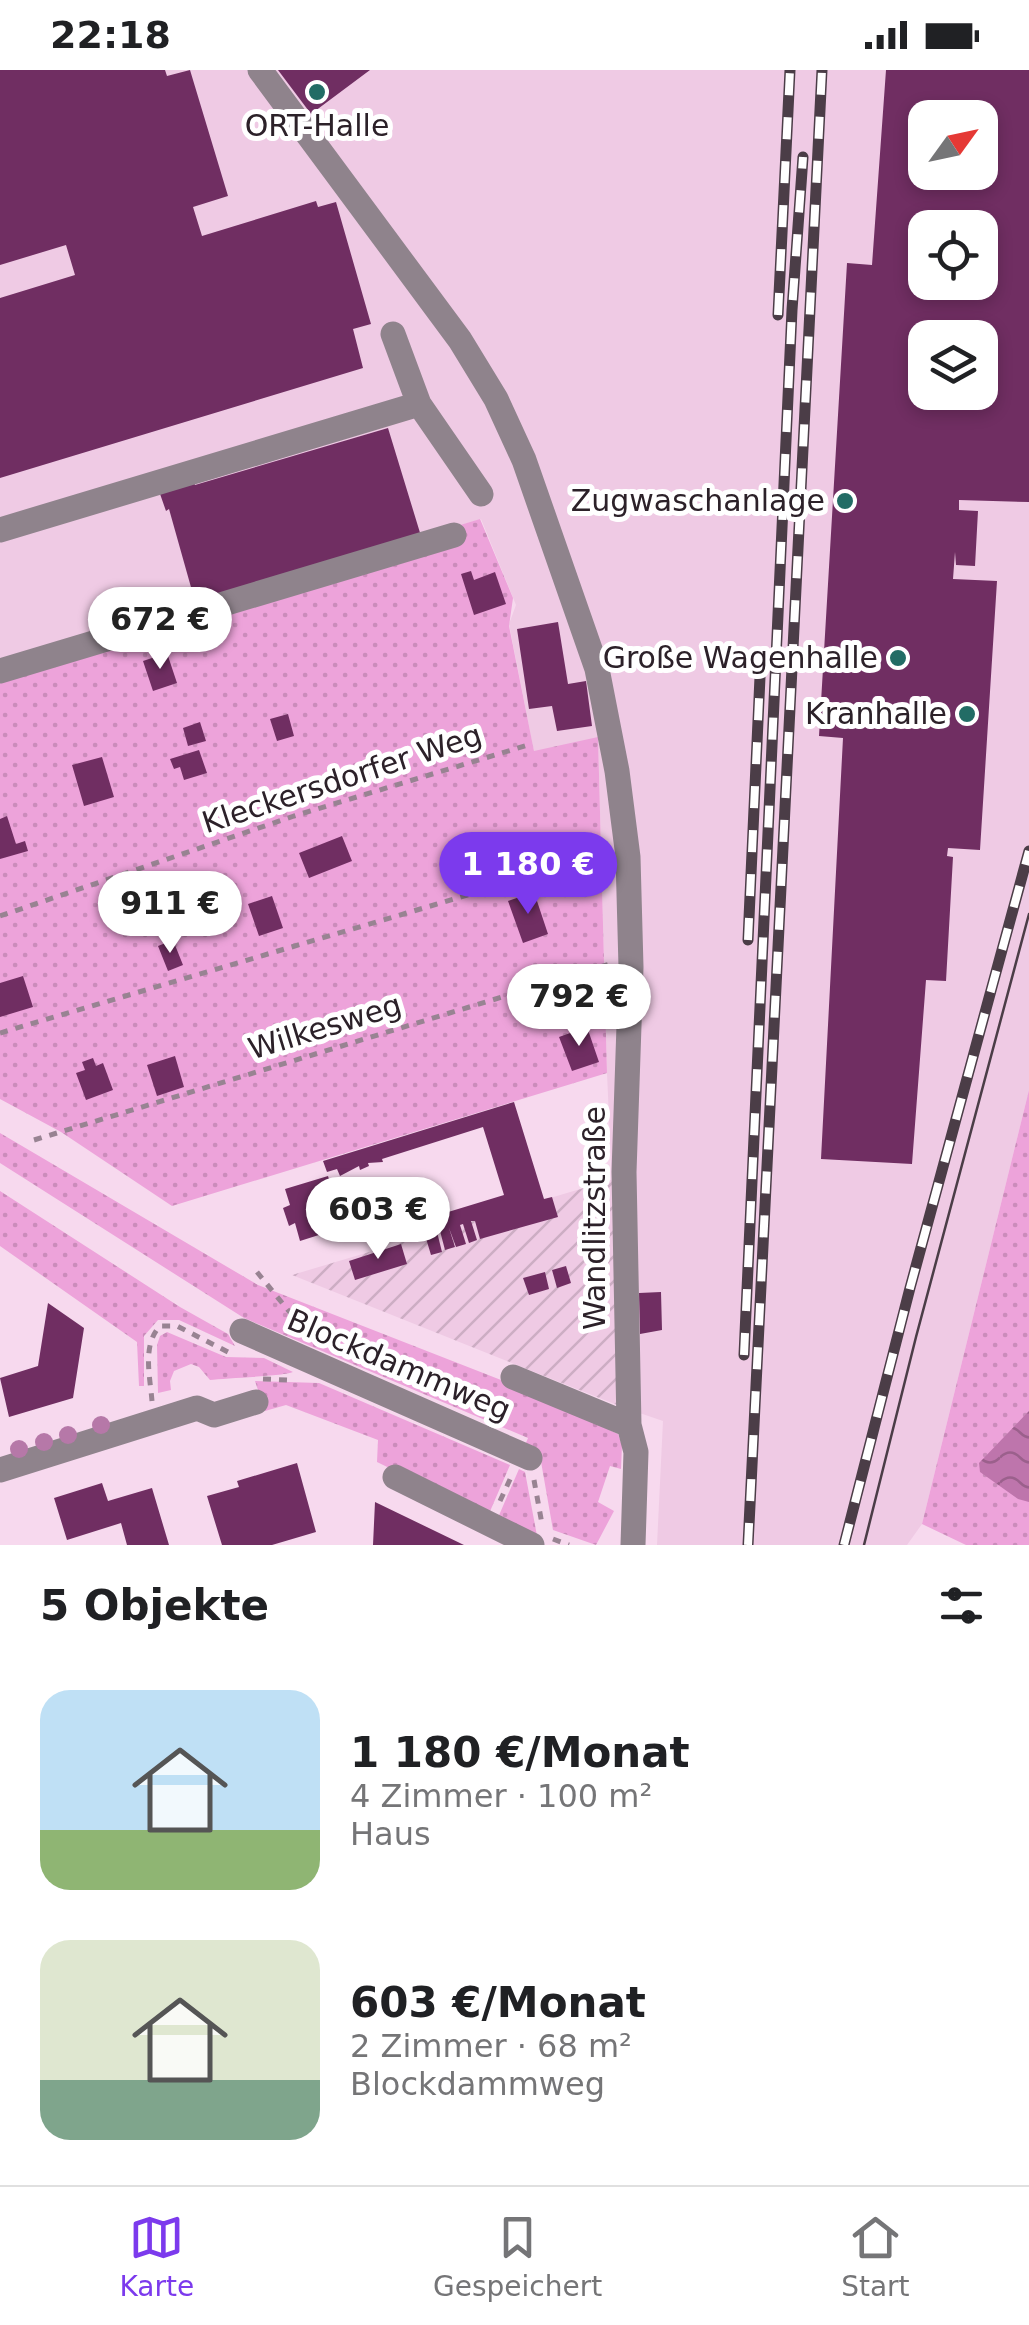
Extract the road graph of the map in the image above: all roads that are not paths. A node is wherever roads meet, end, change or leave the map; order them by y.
1 (260, 70) edge
2 (394, 334) dead end
3 (419, 404) junction
4 (482, 494) dead end
5 (0, 530) edge
6 (454, 535) dead end
7 (0, 671) edge
8 (253, 1336) road end
9 (513, 1377) dead end
10 (255, 1390) road end
11 (629, 1425) junction
12 (526, 1456) road end
13 (0, 1470) edge
14 (394, 1477) dead end
15 (539, 1540) edge
16 (634, 1545) edge

1 - 11 street, Wandlitzstraße
2 - 3 street
3 - 4 street
3 - 5 street
6 - 7 street
8 - 12 street, Blockdammweg
9 - 11 street, Blockdammweg
10 - 13 street
11 - 16 street, Wandlitzstraße
14 - 15 street

